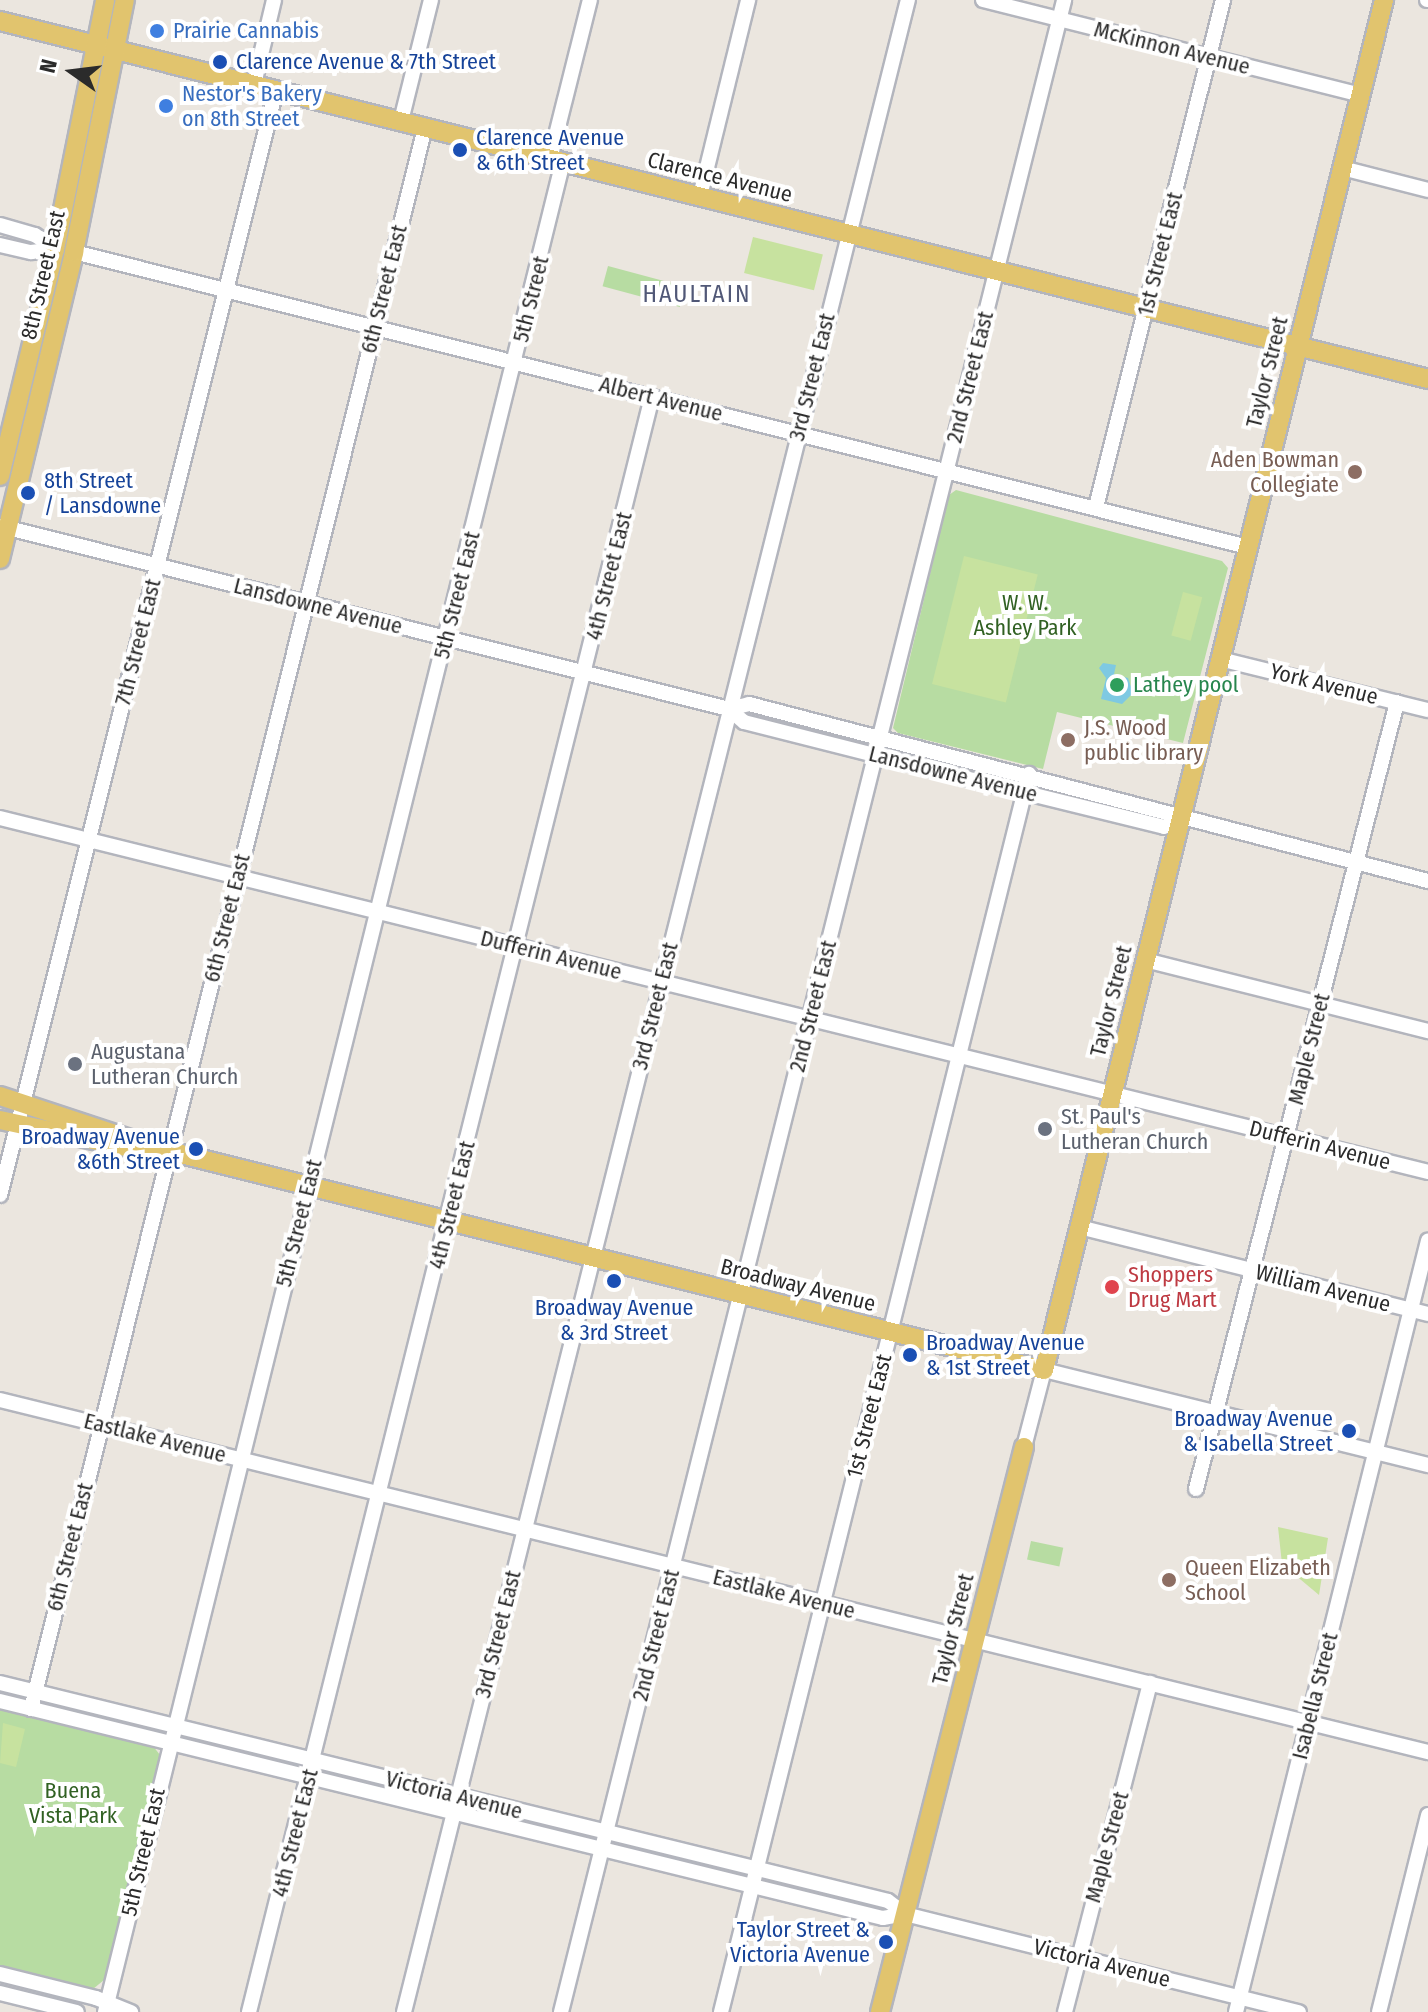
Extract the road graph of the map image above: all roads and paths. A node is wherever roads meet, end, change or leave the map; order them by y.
1 (105, 0) edge
2 (125, 0) edge
3 (274, 0) edge
4 (431, 0) edge
5 (590, 0) edge
6 (748, 0) edge
7 (908, 0) edge
8 (983, 0) edge
9 (1064, 0) edge
10 (1223, 0) edge
11 (1384, 0) edge
12 (1059, 20) junction
13 (0, 21) edge
14 (97, 45) junction
15 (116, 50) junction
16 (1209, 57) junction
17 (254, 84) junction
18 (276, 90) junction
19 (1360, 95) junction
20 (401, 121) junction
21 (425, 128) junction
22 (557, 161) junction
23 (1342, 168) junction
24 (1428, 190) edge
25 (700, 196) junction
26 (0, 225) edge
27 (848, 233) junction
28 (0, 245) edge
29 (55, 249) junction
30 (74, 252) junction
31 (997, 271) junction
32 (228, 290) junction
33 (1146, 308) junction
34 (375, 328) junction
35 (1298, 346) junction
36 (515, 362) junction
37 (1428, 379) edge
38 (652, 397) junction
39 (797, 434) junction
40 (497, 435) joint
41 (946, 471) junction
42 (0, 476) edge
43 (1096, 507) junction
44 (4, 527) edge
45 (1248, 547) junction
46 (0, 559) edge
47 (157, 566) junction
48 (306, 603) junction
49 (446, 637) junction
50 (1220, 659) junction
51 (585, 672) junction
52 (1397, 702) junction
53 (729, 709) junction
54 (1428, 710) edge
55 (881, 737) junction
56 (876, 755) junction
57 (1029, 774) junction
58 (1025, 792) junction
59 (0, 818) edge
60 (1181, 819) junction
61 (88, 839) junction
62 (1356, 863) junction
63 (237, 876) junction
64 (1428, 881) edge
65 (378, 912) junction
66 (516, 946) junction
67 (1145, 960) junction
68 (661, 982) junction
69 (1320, 1003) junction
70 (809, 1019) junction
71 (1428, 1031) edge
72 (958, 1056) junction
73 (1112, 1095) junction
74 (0, 1096) edge
75 (24, 1101) junction
76 (9, 1122) edge
77 (1288, 1137) junction
78 (163, 1150) junction
79 (1428, 1172) edge
80 (308, 1186) junction
81 (0, 1195) edge
82 (448, 1221) junction
83 (1079, 1227) junction
84 (1428, 1241) edge
85 (591, 1257) junction
86 (1252, 1271) junction
87 (741, 1295) junction
88 (1411, 1310) junction
89 (1428, 1314) edge
90 (890, 1332) junction
91 (1044, 1370) junction
92 (0, 1400) edge
93 (1216, 1412) junction
94 (100, 1425) junction
95 (1024, 1447) joint
96 (1376, 1452) junction
97 (240, 1459) junction
98 (1428, 1465) edge
99 (1196, 1489) dead end
100 (380, 1495) junction
101 (524, 1530) junction
102 (673, 1567) junction
103 (822, 1604) junction
104 (975, 1642) junction
105 (0, 1683) edge
106 (1150, 1683) junction
107 (34, 1691) junction
108 (0, 1701) edge
109 (31, 1709) junction
110 (1309, 1723) junction
111 (173, 1726) junction
112 (169, 1742) junction
113 (1428, 1752) edge
114 (313, 1760) junction
115 (309, 1776) junction
116 (457, 1795) junction
117 (453, 1812) junction
118 (1428, 1815) edge
119 (608, 1832) junction
120 (602, 1849) junction
121 (757, 1869) junction
122 (753, 1886) junction
123 (905, 1914) junction
124 (1079, 1957) junction
125 (0, 1974) edge
126 (0, 1993) edge
127 (1238, 2005) edge
128 (106, 2006) edge
129 (77, 2012) edge
130 (131, 2012) edge
131 (249, 2012) edge
132 (404, 2012) edge
133 (561, 2012) edge
134 (721, 2012) edge
135 (880, 2012) edge
136 (1065, 2012) edge
137 (1299, 2012) edge
138 (1379, 2012) edge

1 - 14 main road, 8th Street East
2 - 15 main road, 8th Street East
3 - 17 street
4 - 20 street
5 - 22 street, 5th Street
6 - 25 street
7 - 27 street, 3rd Street East
8 - 12 street, McKinnon Avenue
9 - 12 street, 2nd Street East
10 - 16 street, 1st Street East
11 - 19 main road, Taylor Street
12 - 16 street, McKinnon Avenue
12 - 31 street, 2nd Street East
13 - 14 main road, Clarence Avenue
14 - 15 main road, Clarence Avenue
14 - 29 main road, 8th Street East
15 - 17 main road, Clarence Avenue
15 - 30 main road, 8th Street East
16 - 19 street, McKinnon Avenue
16 - 33 street, 1st Street East
17 - 18 main road, Clarence Avenue
18 - 20 main road, Clarence Avenue
18 - 32 street, 7th Street East
19 - 23 main road, Taylor Street
20 - 21 main road, Clarence Avenue
21 - 22 main road, Clarence Avenue
21 - 34 street, 6th Street East
22 - 25 main road, Clarence Avenue
22 - 36 street, 5th Street
23 - 24 street
23 - 35 main road, Taylor Street
25 - 27 main road, Clarence Avenue
26 - 29 street
27 - 31 main road, Clarence Avenue
27 - 39 street, 3rd Street East
28 - 29 street
29 - 42 main road, 8th Street East
30 - 32 street, Albert Avenue
30 - 44 main road, 8th Street East
31 - 33 main road, Clarence Avenue
31 - 41 street, 2nd Street East
32 - 34 street, Albert Avenue
32 - 47 street, 7th Street East
33 - 35 main road, Clarence Avenue
33 - 43 street, 1st Street East
34 - 36 street, Albert Avenue
34 - 48 street, 6th Street East
35 - 37 main road, Clarence Avenue
35 - 45 main road, Taylor Street
36 - 38 street, Albert Avenue
36 - 40 street, 5th Street
38 - 39 street, Albert Avenue
38 - 51 street, 4th Street East
39 - 41 street, Albert Avenue
39 - 53 street, 3rd Street East
40 - 49 street, 5th Street East
41 - 43 street, Albert Avenue
41 - 55 street, 2nd Street East
43 - 45 street, Albert Avenue
44 - 46 main road, 8th Street East
44 - 47 street, Lansdowne Avenue
45 - 50 main road, Taylor Street
47 - 48 street, Lansdowne Avenue
47 - 61 street, 7th Street East
48 - 49 street, Lansdowne Avenue
48 - 63 street, 6th Street East
49 - 51 street, Lansdowne Avenue
49 - 65 street, 5th Street East
50 - 52 street, York Avenue
50 - 60 main road, Taylor Street
51 - 53 street, Lansdowne Avenue
51 - 66 street, 4th Street East
52 - 54 street, York Avenue
52 - 62 street, Maple Street
53 - 55 street, Lansdowne Avenue
53 - 56 street, Lansdowne Avenue
53 - 68 street, 3rd Street East
55 - 56 street, 2nd Street East
55 - 57 street, Lansdowne Avenue
56 - 58 street, Lansdowne Avenue
56 - 70 street, 2nd Street East
57 - 58 street, 1st Street East
57 - 60 street, Lansdowne Avenue
58 - 60 street, Lansdowne Avenue
58 - 72 street, 1st Street East
59 - 61 street, Dufferin Avenue
60 - 62 street, Lansdowne Avenue
60 - 67 main road, Taylor Street
61 - 63 street, Dufferin Avenue
61 - 75 street, 7th Street East
62 - 64 street, Lansdowne Avenue
62 - 69 street, Maple Street
63 - 65 street, Dufferin Avenue
63 - 78 street, 6th Street East
65 - 66 street, Dufferin Avenue
65 - 80 street, 5th Street East
66 - 68 street, Dufferin Avenue
66 - 82 street, 4th Street East
67 - 69 street
67 - 73 main road, Taylor Street
68 - 70 street, Dufferin Avenue
68 - 85 street, 3rd Street East
69 - 71 street
69 - 77 street, Maple Street
70 - 72 street, Dufferin Avenue
70 - 87 street, 2nd Street East
72 - 73 street, Dufferin Avenue
72 - 90 street, 1st Street East
73 - 77 street, Dufferin Avenue
73 - 83 main road, Taylor Street
74 - 75 main road, Broadway Avenue
75 - 76 street, 7th Street East
75 - 78 main road, Broadway Avenue
76 - 78 main road, Broadway Avenue
76 - 81 street, 7th Street East
77 - 79 street, Dufferin Avenue
77 - 86 street, Maple Street
78 - 80 main road, Broadway Avenue
78 - 94 street, 6th Street East
80 - 82 main road, Broadway Avenue
80 - 97 street, 5th Street East
82 - 85 main road, Broadway Avenue
82 - 100 street, 4th Street East
83 - 86 street, William Avenue
83 - 91 main road, Taylor Street
84 - 88 street, Isabella Street
85 - 87 main road, Broadway Avenue
85 - 101 street, 3rd Street East
86 - 88 street, William Avenue
86 - 93 street, Maple Street
87 - 90 main road, Broadway Avenue
87 - 102 street, 2nd Street East
88 - 89 street, William Avenue
88 - 96 street, Isabella Street
90 - 91 main road, Broadway Avenue
90 - 103 street, 1st Street East
91 - 93 street, Broadway Avenue
91 - 95 street, Taylor Street
92 - 94 street, Eastlake Avenue
93 - 96 street, Broadway Avenue
93 - 99 street, Maple Street
94 - 97 street, Eastlake Avenue
94 - 107 street, 6th Street East
95 - 104 main road, Taylor Street
96 - 98 street, Broadway Avenue
96 - 110 street, Isabella Street
97 - 100 street, Eastlake Avenue
97 - 111 street, 5th Street East
100 - 101 street, Eastlake Avenue
100 - 114 street, 4th Street East
101 - 102 street, Eastlake Avenue
101 - 116 street, 3rd Street East
102 - 103 street, Eastlake Avenue
102 - 119 street, 2nd Street East
103 - 104 street, Eastlake Avenue
103 - 121 street, 1st Street East
104 - 106 street, Eastlake Avenue
104 - 123 main road, Taylor Street
105 - 107 street, Victoria Avenue
106 - 110 street, Eastlake Avenue
106 - 124 street, Maple Street
107 - 109 street, 6th Street East
107 - 111 street, Victoria Avenue
108 - 109 street, Victoria Avenue
109 - 112 street, Victoria Avenue
110 - 113 street, Eastlake Avenue
110 - 127 street, Isabella Street
111 - 112 street, 5th Street East
111 - 114 street, Victoria Avenue
112 - 115 street, Victoria Avenue
112 - 128 street, 5th Street East
114 - 115 street, 4th Street East
114 - 116 street, Victoria Avenue
115 - 117 street, Victoria Avenue
115 - 131 street, 4th Street East
116 - 117 street, 3rd Street East
116 - 119 street, Victoria Avenue
117 - 120 street, Victoria Avenue
117 - 132 street, 3rd Street East
118 - 138 street
119 - 120 street, 2nd Street East
119 - 121 street, Victoria Avenue
120 - 122 street, Victoria Avenue
120 - 133 street, 2nd Street East
121 - 122 street, 1st Street East
121 - 123 street, Victoria Avenue
122 - 123 street, Victoria Avenue
122 - 134 street, 1st Street East
123 - 124 street, Victoria Avenue
123 - 135 main road, Taylor Street
124 - 127 street, Victoria Avenue
124 - 136 street, Maple Street
125 - 128 street
126 - 129 street
127 - 137 street, Victoria Avenue
128 - 130 street

